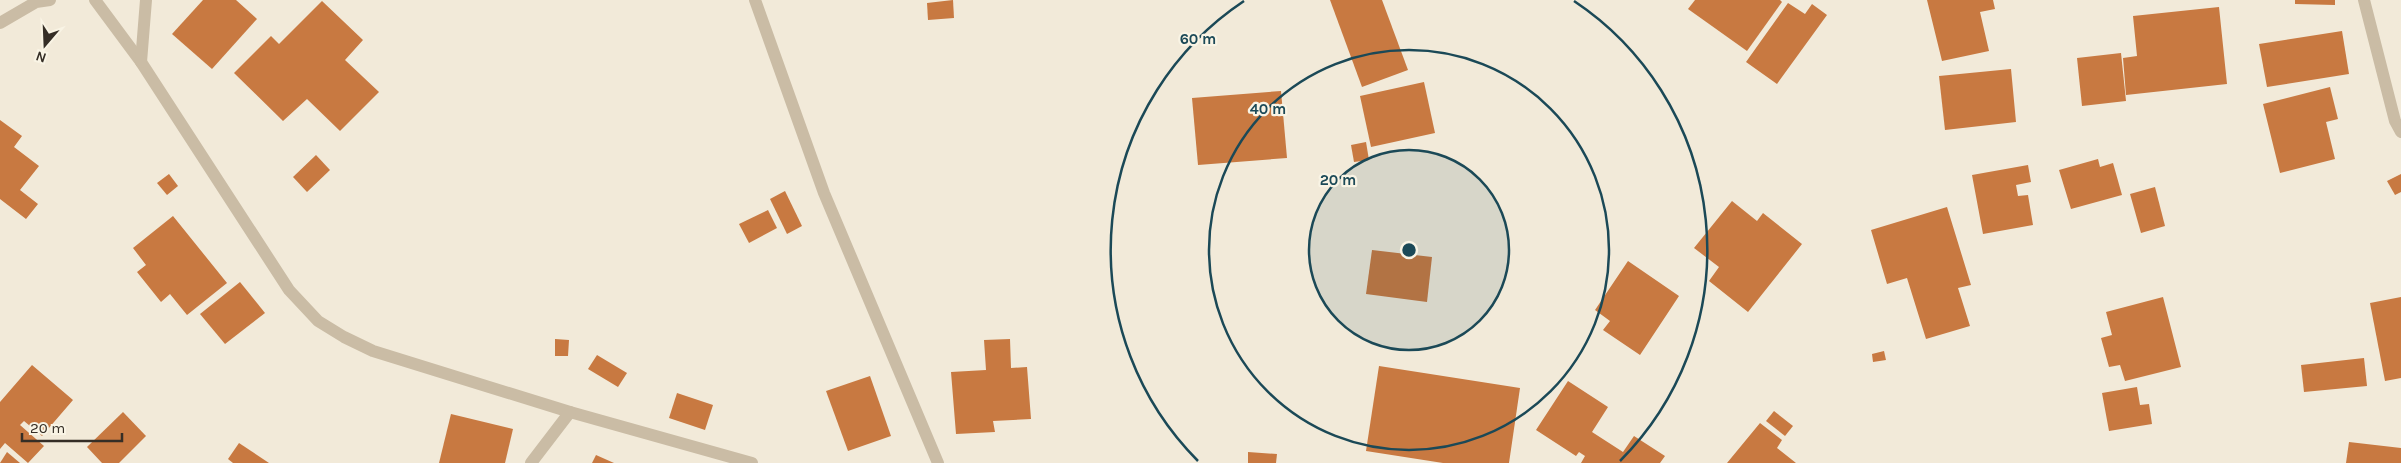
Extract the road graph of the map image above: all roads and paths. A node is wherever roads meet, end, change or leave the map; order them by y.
1 (50, 0) edge
2 (95, 0) edge
3 (146, 0) edge
4 (754, 0) edge
5 (2364, 0) edge
6 (0, 24) edge
7 (141, 62) junction
8 (2401, 132) edge
9 (570, 412) junction
10 (531, 463) edge
11 (752, 463) edge
12 (938, 463) edge

1 - 6 street
2 - 7 street
3 - 7 street
4 - 12 street
5 - 8 street
7 - 9 street
9 - 10 street
9 - 11 street

